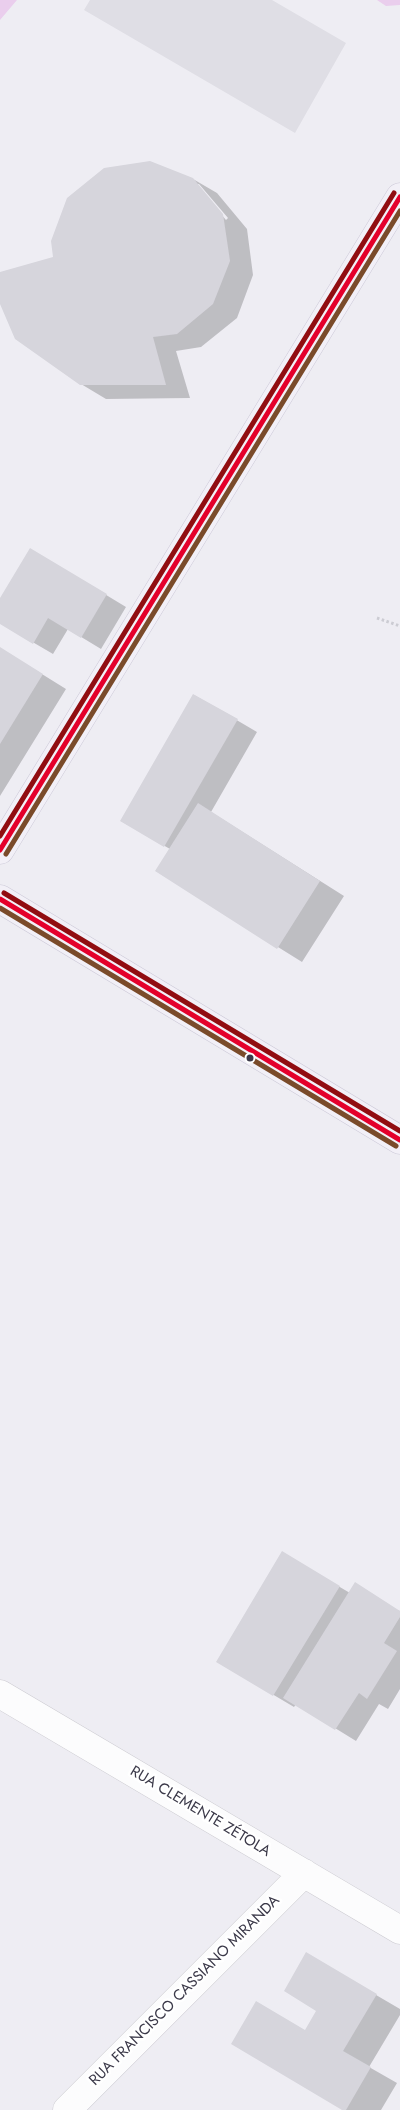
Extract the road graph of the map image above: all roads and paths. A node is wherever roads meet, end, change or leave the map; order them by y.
1 (400, 197) edge
2 (377, 618) dead end
3 (400, 626) edge
4 (0, 850) edge
5 (0, 900) edge
6 (400, 1140) edge
7 (0, 1694) edge
8 (304, 1873) junction
9 (400, 1930) edge
10 (67, 2110) edge

1 - 4 main road
2 - 3 path
5 - 6 main road
7 - 8 street, RUA CLEMENTE ZÉTOLA
8 - 9 street, RUA CLEMENTE ZÉTOLA
8 - 10 street, RUA FRANCISCO CASSIANO MIRANDA

